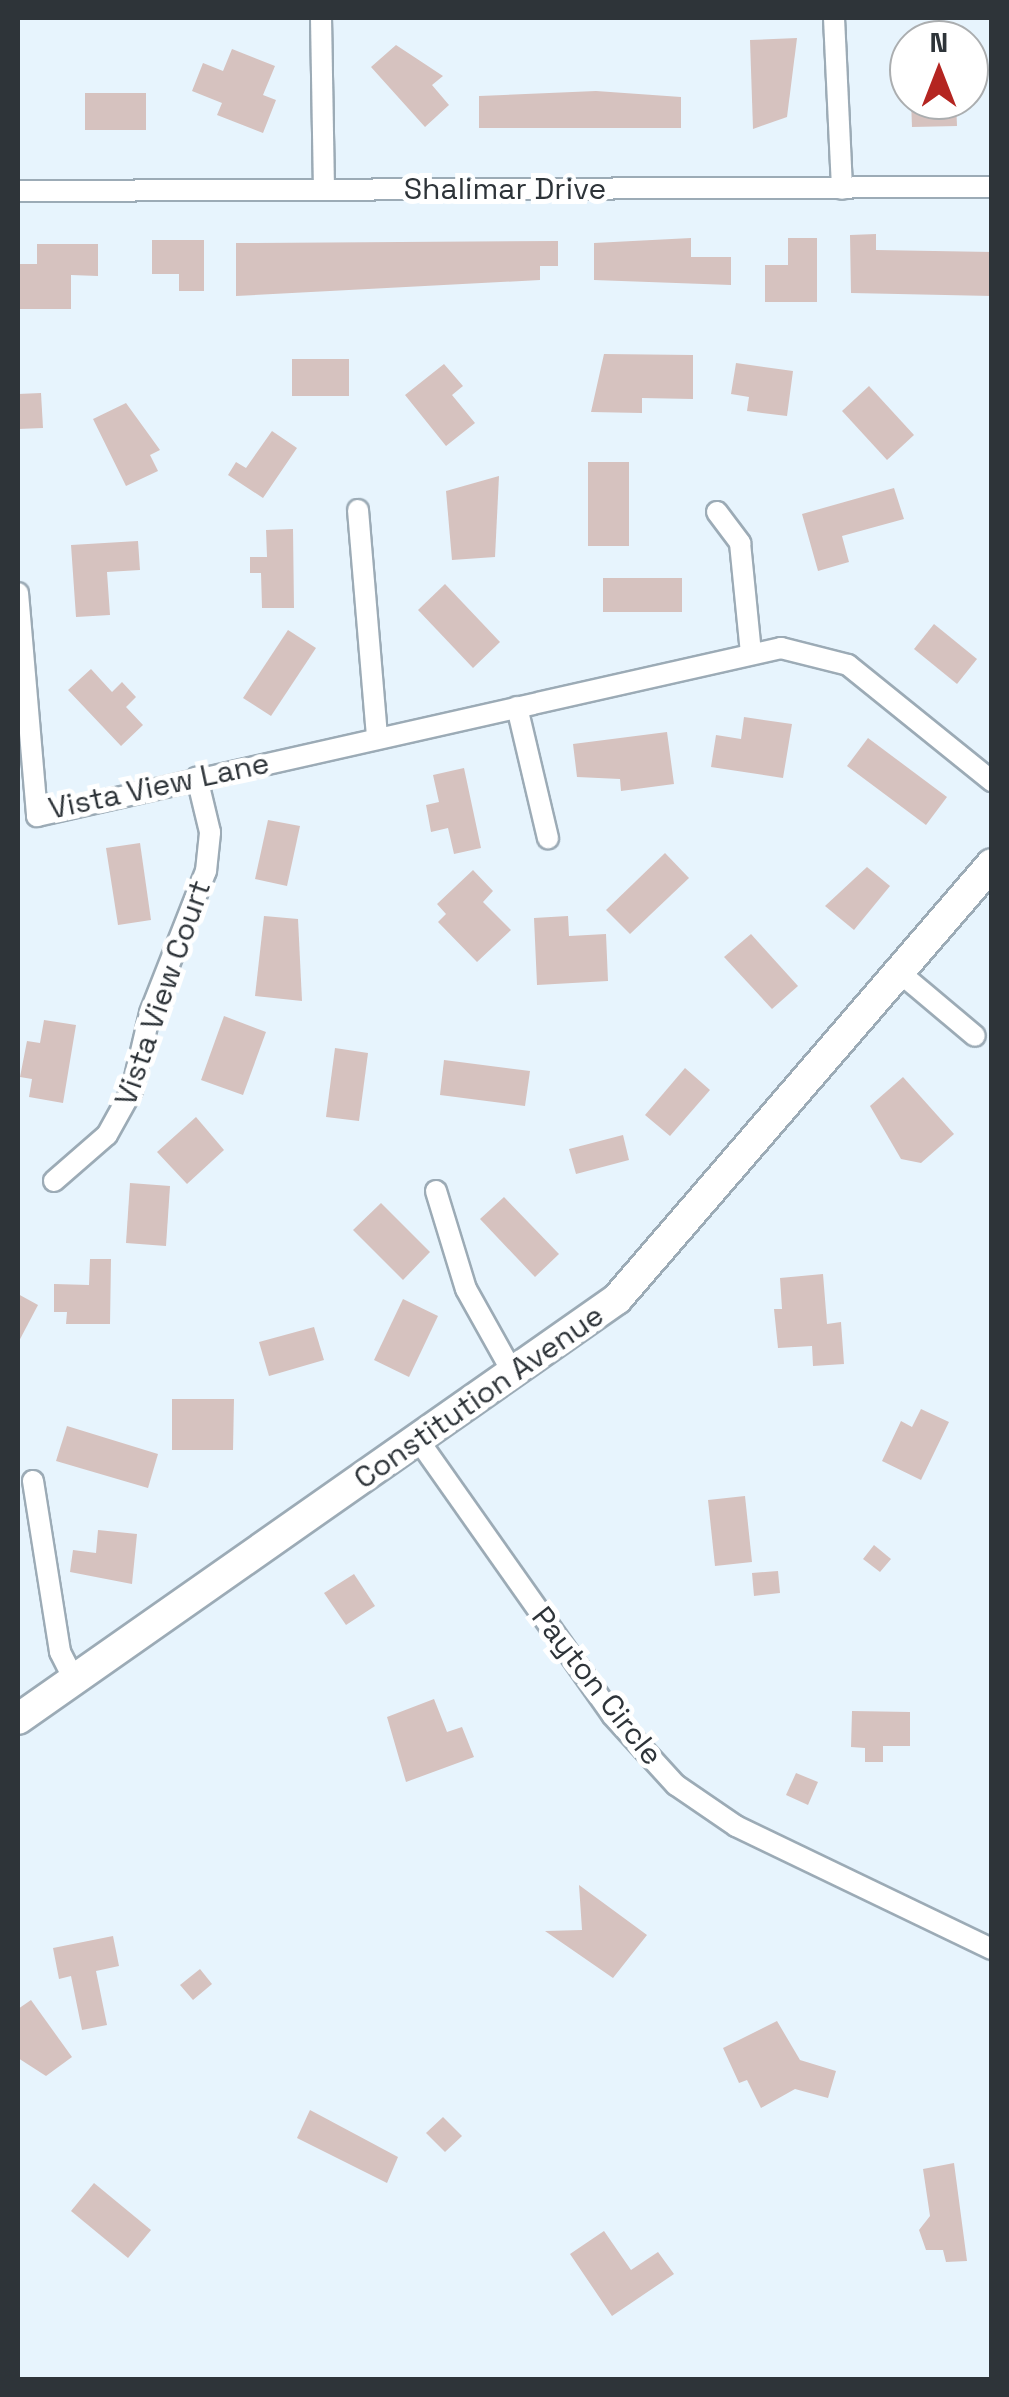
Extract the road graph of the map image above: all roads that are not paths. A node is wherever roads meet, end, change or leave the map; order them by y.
1 (322, 18) edge
2 (834, 18) edge
3 (992, 187) edge
4 (324, 189) junction
5 (842, 189) junction
6 (18, 191) edge
7 (358, 510) dead end
8 (717, 512) dead end
9 (18, 594) edge
10 (751, 653) junction
11 (517, 707) junction
12 (377, 738) junction
13 (197, 778) junction
14 (992, 781) edge
15 (548, 838) dead end
16 (992, 864) edge
17 (899, 972) junction
18 (974, 1036) dead end
19 (54, 1181) dead end
20 (436, 1191) dead end
21 (514, 1375) junction
22 (419, 1441) junction
23 (33, 1481) dead end
24 (74, 1680) junction
25 (18, 1719) edge
26 (992, 1948) edge

1 - 4 street
2 - 5 street
3 - 5 street, Shalimar Drive
4 - 5 street, Shalimar Drive
4 - 6 street, Shalimar Drive
7 - 12 street
8 - 10 street
9 - 13 street, Vista View Lane
10 - 11 street, Vista View Lane
10 - 14 street, Vista View Lane
11 - 12 street, Vista View Lane
11 - 15 street
12 - 13 street, Vista View Lane
13 - 19 street, Vista View Court
16 - 17 main road, Constitution Avenue
17 - 18 street
17 - 21 main road, Constitution Avenue
20 - 21 street
21 - 22 main road, Constitution Avenue
22 - 24 main road, Constitution Avenue
22 - 26 street, Payton Circle
23 - 24 street
24 - 25 main road, Constitution Avenue

